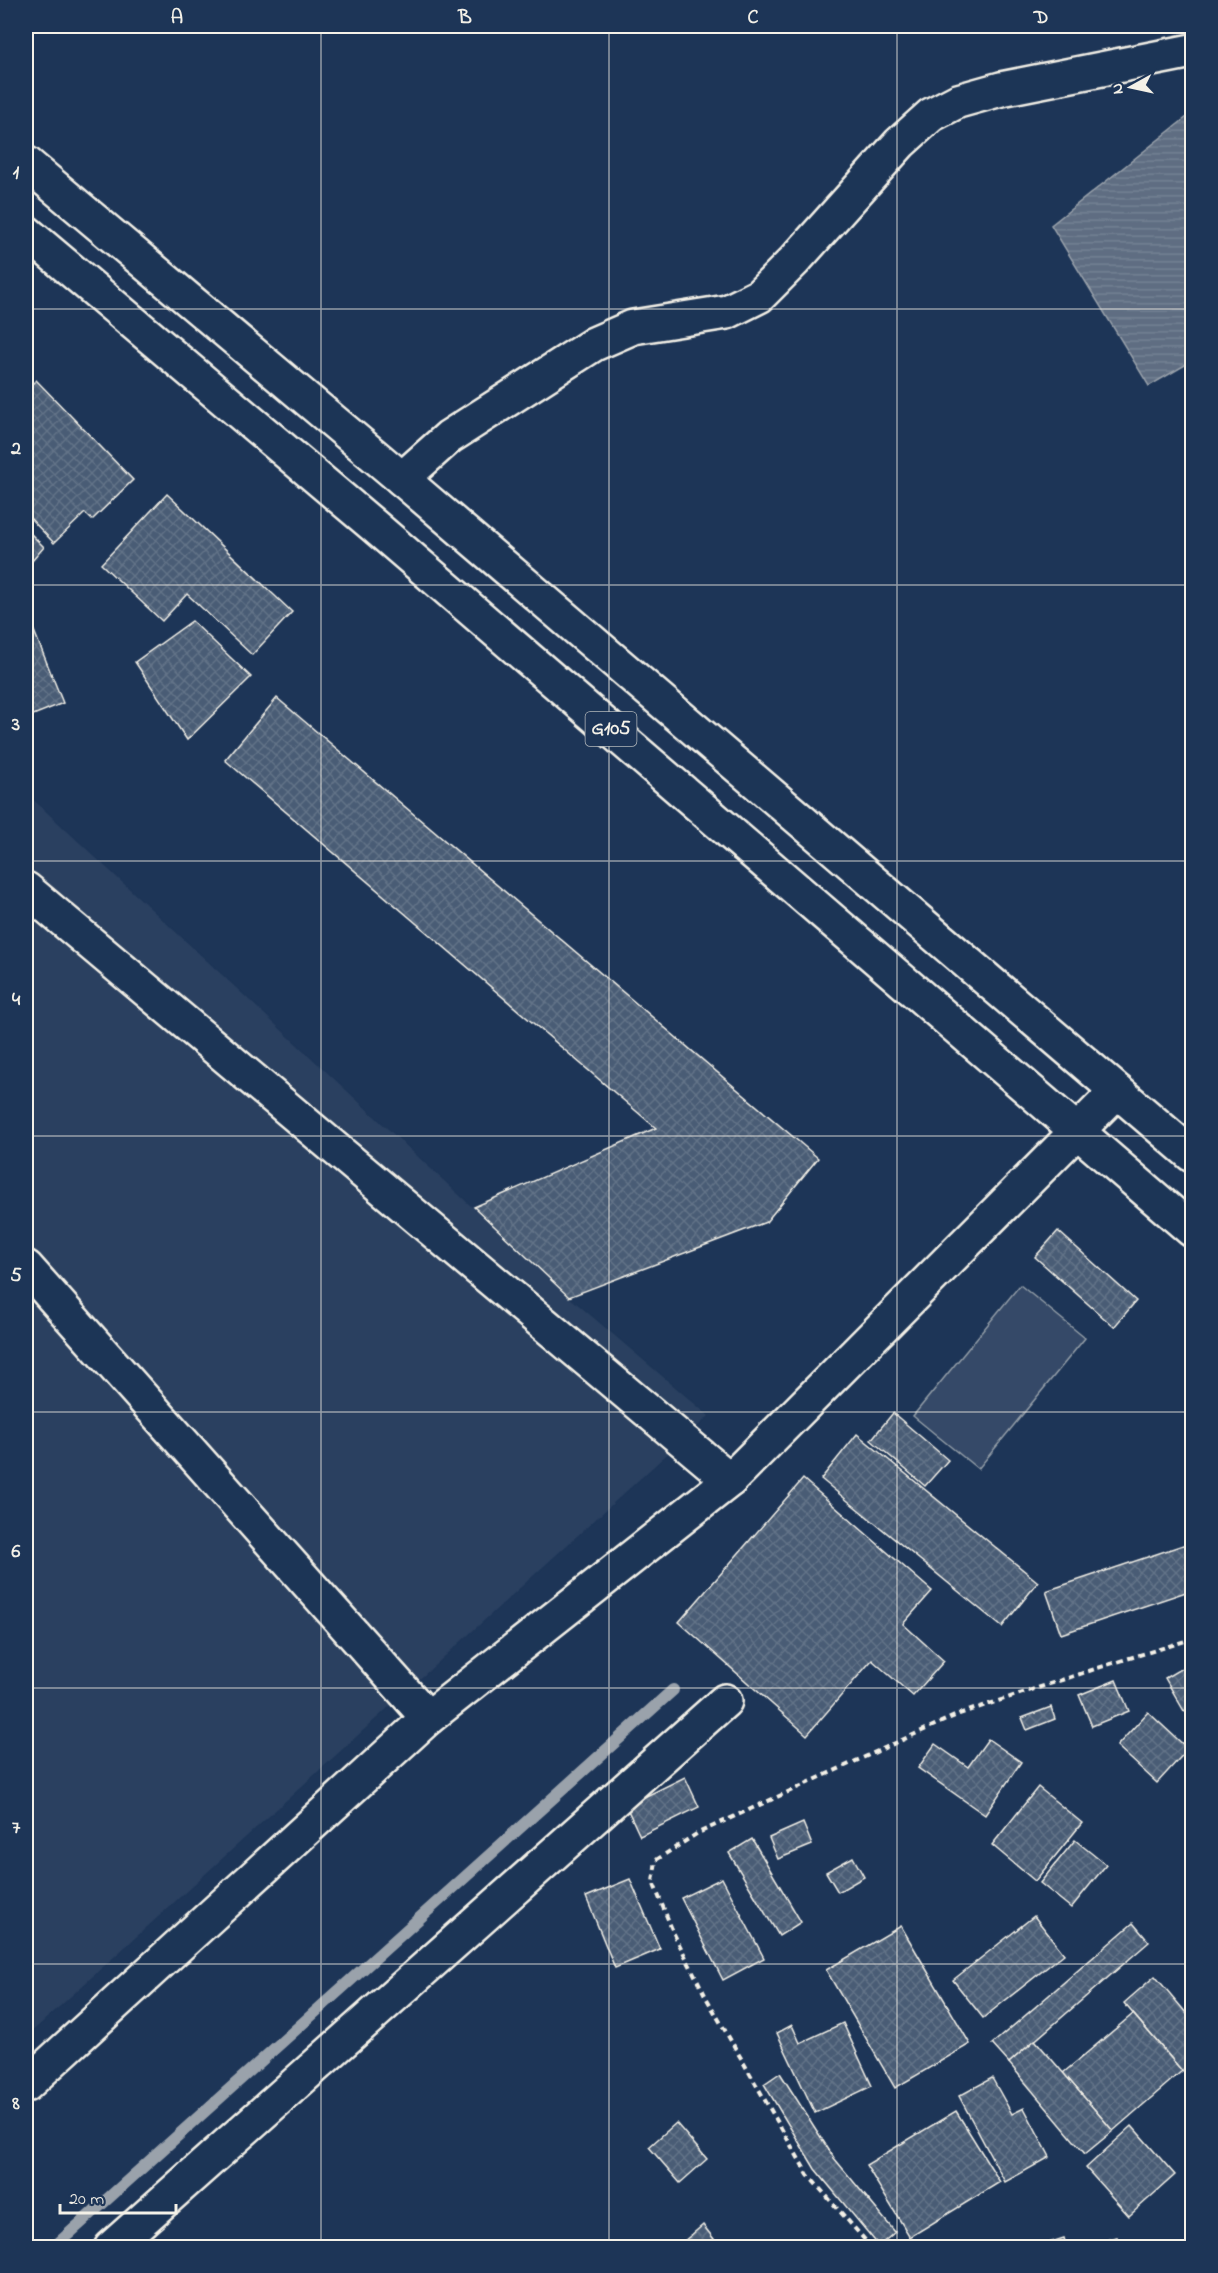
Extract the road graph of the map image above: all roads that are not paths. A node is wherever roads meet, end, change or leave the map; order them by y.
1 (1192, 51) edge
2 (26, 163) edge
3 (26, 232) edge
4 (402, 479) junction
5 (26, 889) edge
6 (1117, 1091) junction
7 (1078, 1131) junction
8 (1192, 1155) edge
9 (1192, 1230) edge
10 (26, 1267) edge
11 (730, 1480) junction
12 (725, 1701) dead end
13 (428, 1718) junction
14 (26, 2085) edge
15 (111, 2247) edge

1 - 4 main road
2 - 4 main road, G105
3 - 7 main road, G105
4 - 6 main road, G105
5 - 11 main road
6 - 7 main road
6 - 8 main road, G105
7 - 9 main road, G105
7 - 11 main road
10 - 13 main road
11 - 13 main road
12 - 15 main road
13 - 14 main road

